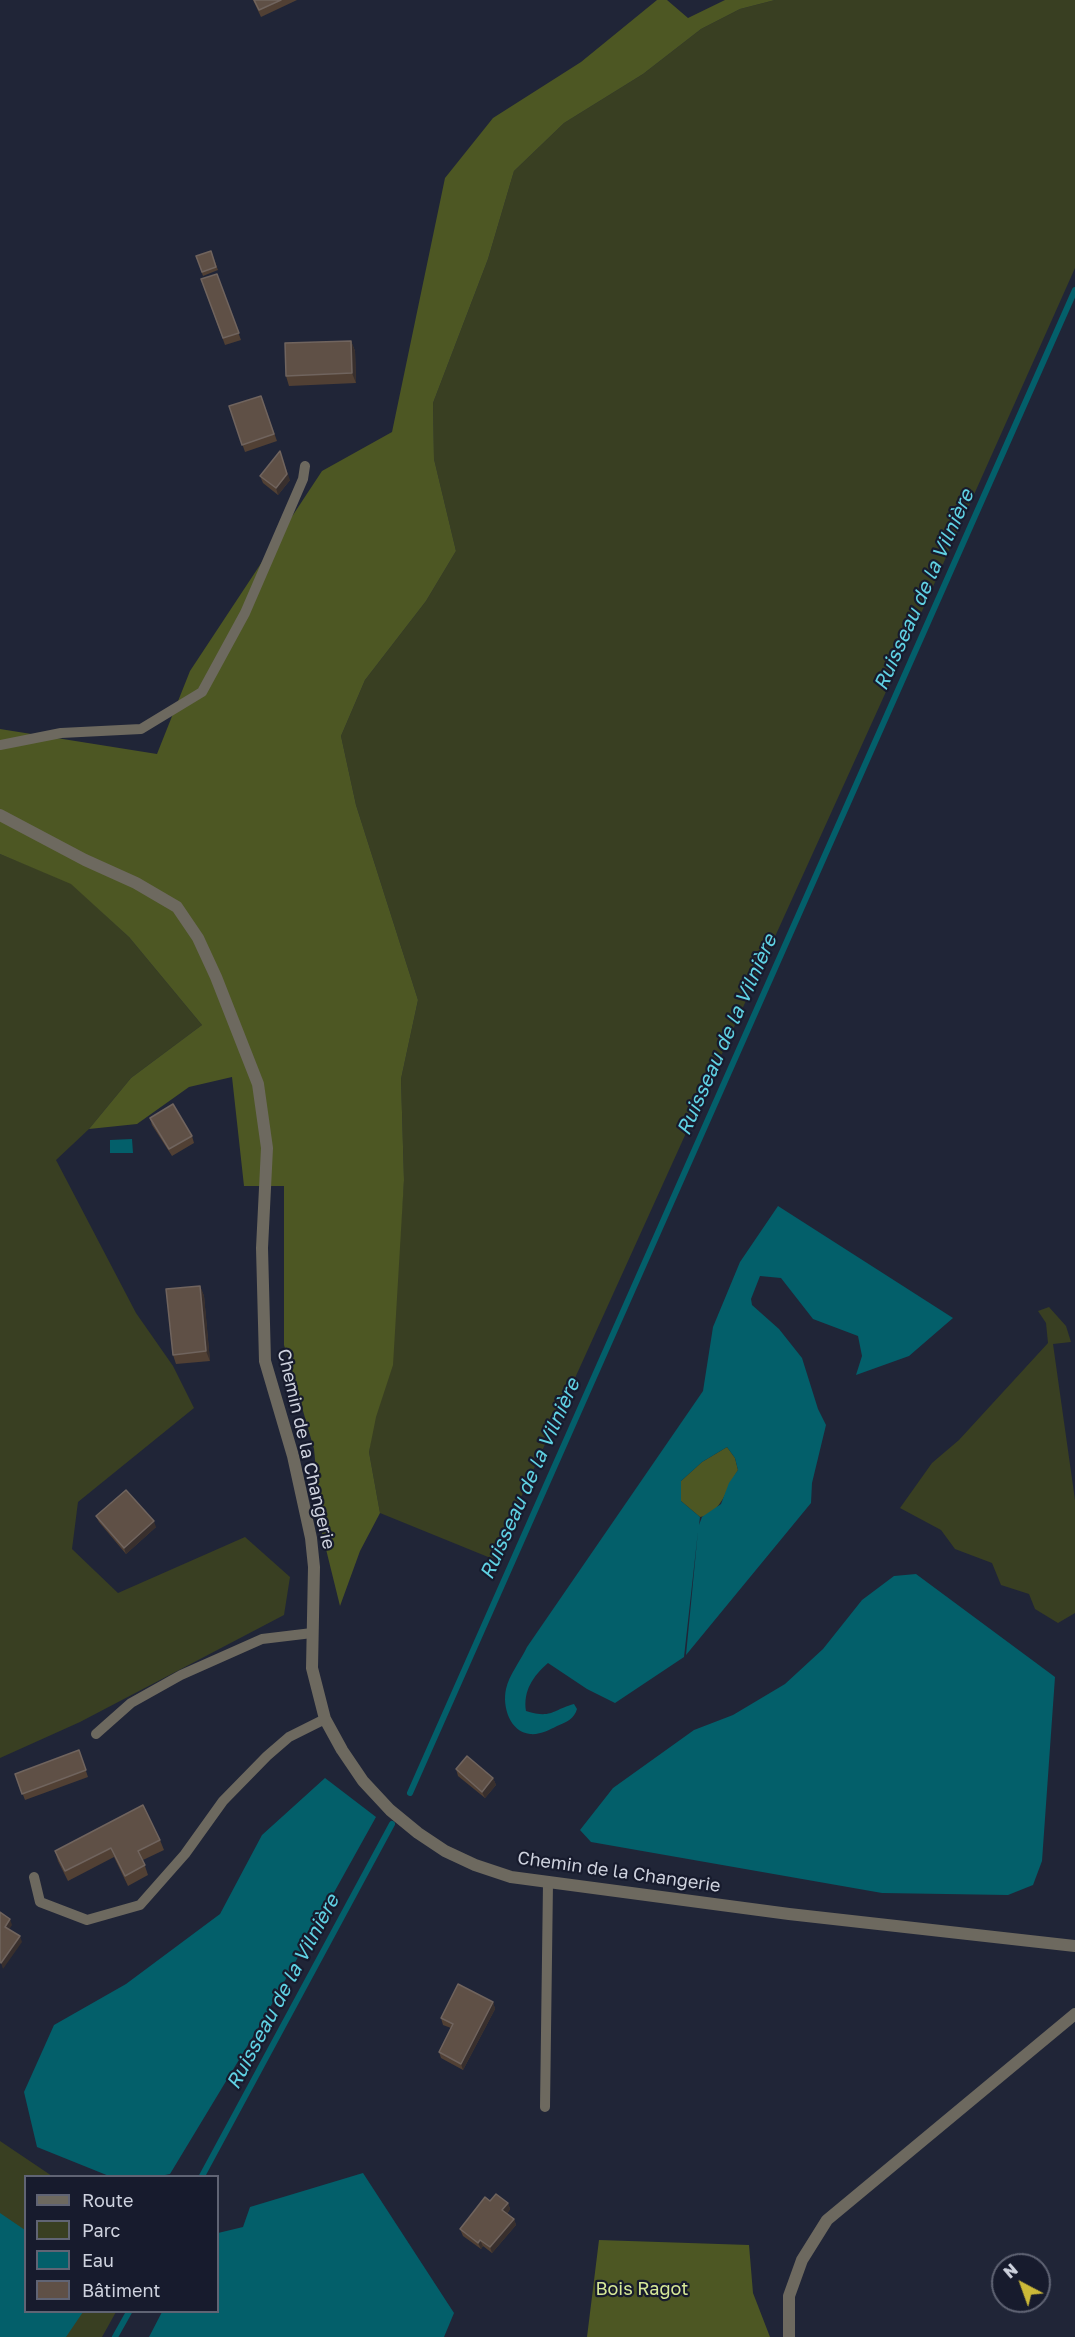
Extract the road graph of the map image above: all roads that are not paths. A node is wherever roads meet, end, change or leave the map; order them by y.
1 (306, 466) dead end
2 (0, 745) edge
3 (0, 815) edge
4 (312, 1633) junction
5 (325, 1719) junction
6 (96, 1734) dead end
7 (34, 1877) dead end
8 (548, 1883) junction
9 (1075, 1946) edge
10 (1075, 2014) edge
11 (545, 2108) dead end
12 (789, 2337) edge

1 - 2 lane
3 - 4 street, Chemin de la Changerie
4 - 5 street, Chemin de la Changerie
4 - 6 lane
5 - 7 lane
5 - 8 street, Chemin de la Changerie
8 - 9 street, Chemin de la Changerie
8 - 11 lane
10 - 12 street

